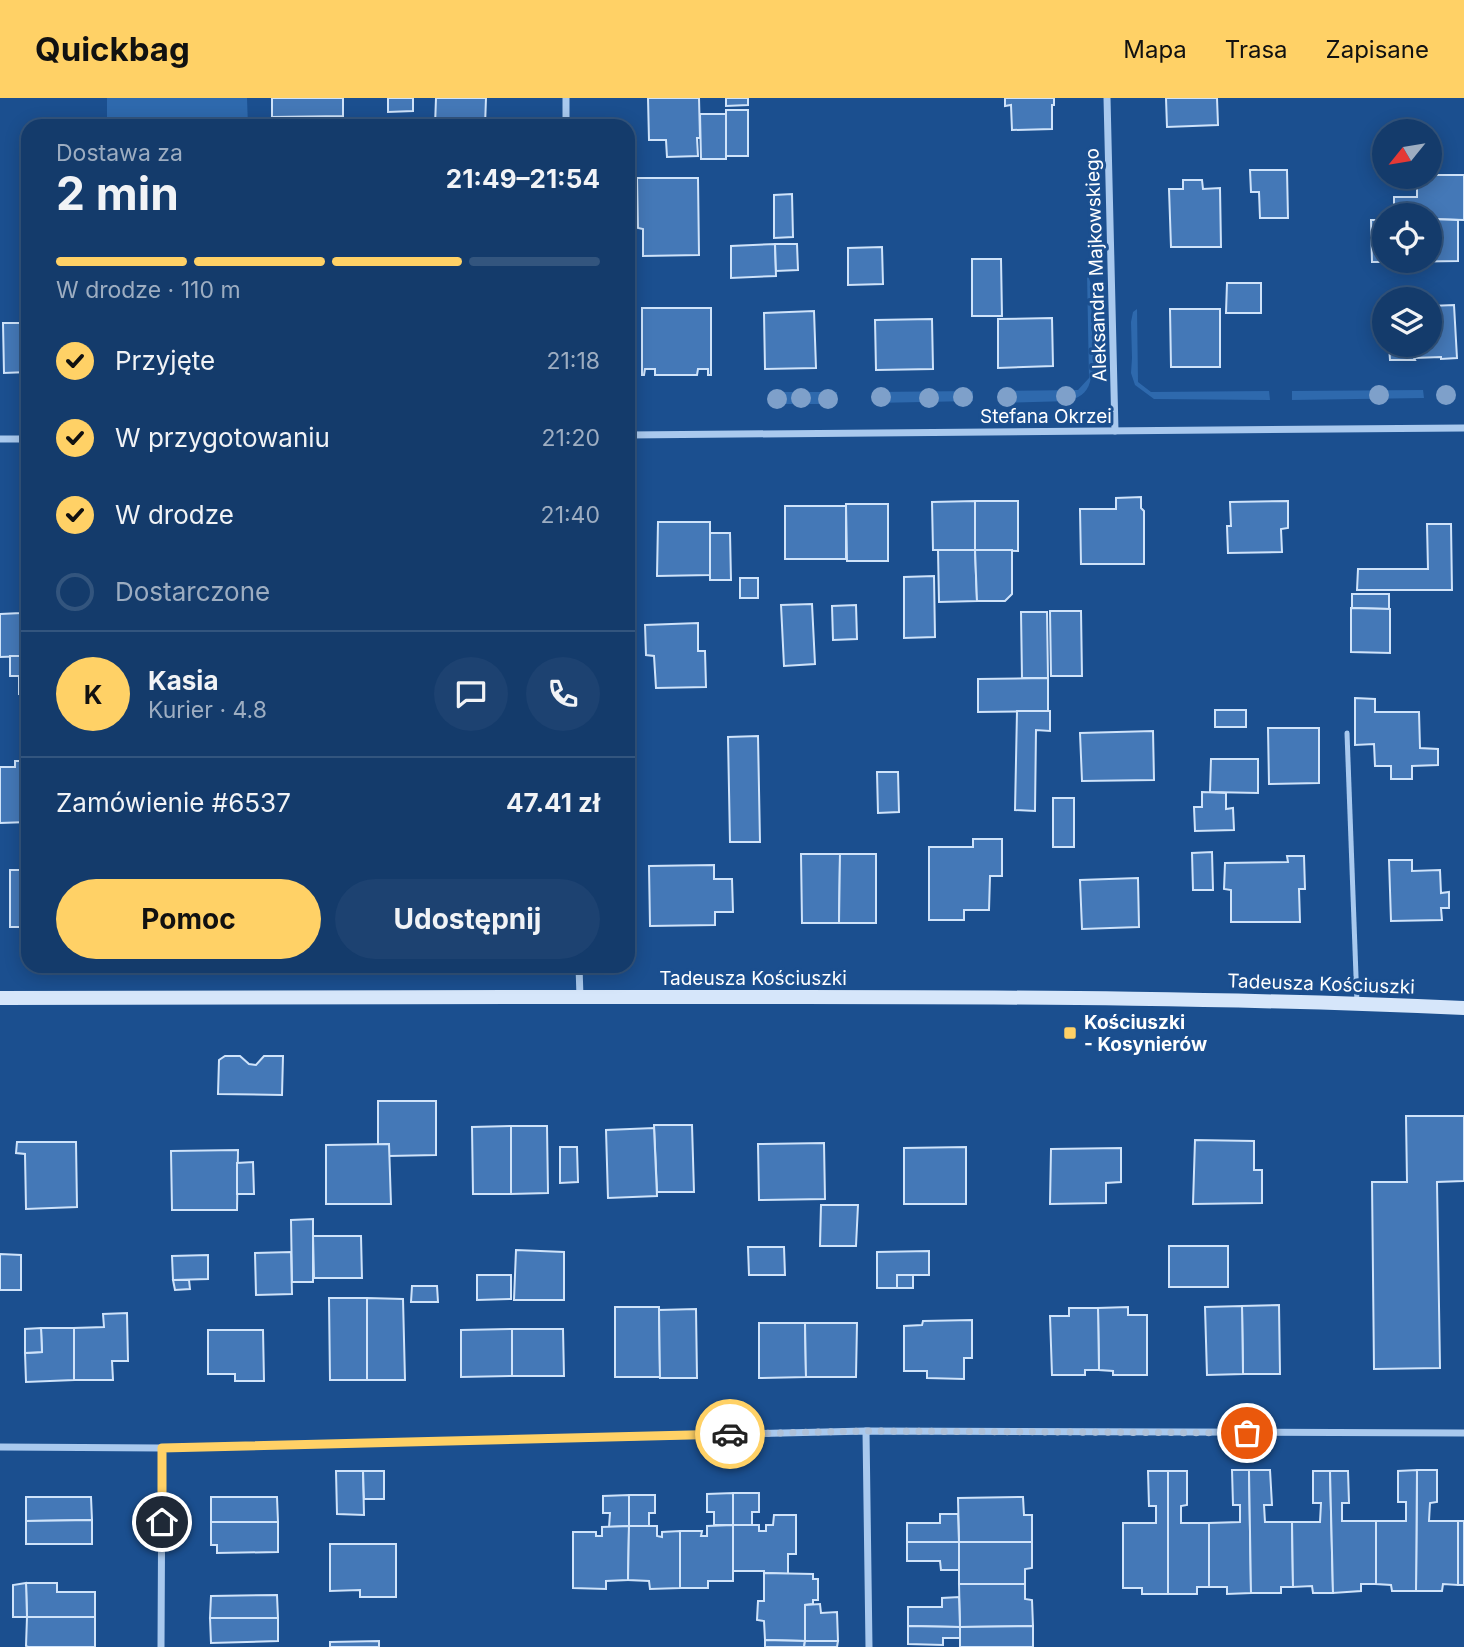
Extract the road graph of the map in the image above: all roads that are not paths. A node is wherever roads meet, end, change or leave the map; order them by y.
1 (565, 98) edge
2 (1107, 98) edge
3 (566, 119) edge
4 (1464, 428) edge
5 (1115, 432) junction
6 (635, 435) edge
7 (0, 439) edge
8 (21, 439) edge
9 (1347, 733) dead end
10 (579, 973) edge
11 (580, 997) junction
12 (0, 998) edge
13 (1357, 1003) junction
14 (1464, 1008) edge
15 (866, 1431) junction
16 (1464, 1433) edge
17 (0, 1447) edge
18 (162, 1448) junction
19 (161, 1647) edge
20 (869, 1647) edge

1 - 3 street
2 - 5 street, Aleksandra Majkowskiego
4 - 5 street, Stefana Okrzei
5 - 6 street, Stefana Okrzei
7 - 8 street
9 - 13 lane
10 - 11 street
11 - 12 street, Tadeusza Kościuszki
11 - 13 street, Tadeusza Kościuszki
13 - 14 street, Tadeusza Kościuszki
15 - 16 street
15 - 18 street
15 - 20 street
17 - 18 street
18 - 19 street

